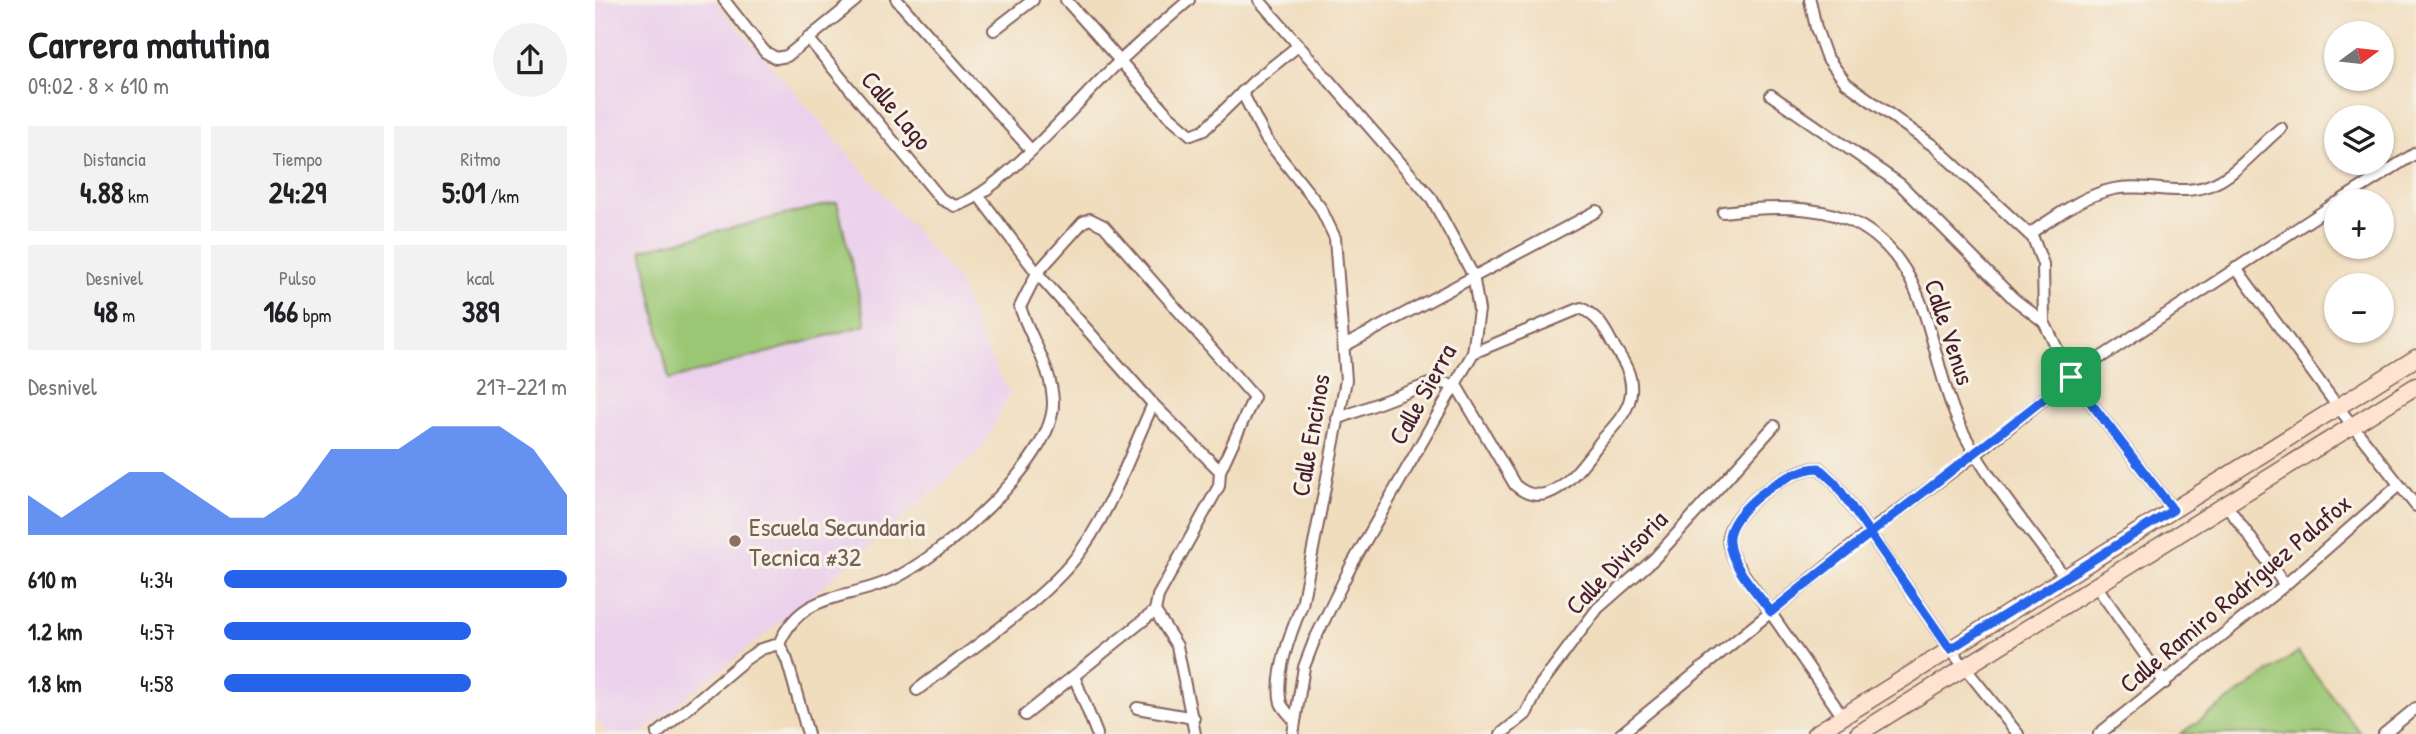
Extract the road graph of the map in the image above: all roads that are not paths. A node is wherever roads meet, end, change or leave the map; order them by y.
1 (724, 0) edge
2 (856, 0) edge
3 (897, 0) edge
4 (1033, 0) edge
5 (1066, 0) edge
6 (1189, 0) edge
7 (1259, 0) edge
8 (1811, 0) edge
9 (995, 30) dead end
10 (808, 38) junction
11 (1298, 46) junction
12 (1119, 61) junction
13 (1242, 92) junction
14 (1771, 95) dead end
15 (2281, 128) dead end
16 (1031, 150) junction
17 (2416, 153) edge
18 (2359, 189) edge
19 (978, 195) junction
20 (1597, 211) dead end
21 (2324, 211) edge
22 (1723, 212) dead end
23 (2029, 234) junction
24 (2236, 268) junction
25 (1037, 273) junction
26 (1473, 275) junction
27 (2044, 322) junction
28 (1344, 346) junction
29 (1473, 353) junction
30 (2416, 358) edge
31 (2071, 377) junction
32 (1455, 385) junction
33 (2416, 386) edge
34 (1153, 404) junction
35 (2338, 407) junction
36 (1337, 419) junction
37 (1774, 426) dead end
38 (2354, 426) junction
39 (1976, 454) junction
40 (1220, 471) junction
41 (2399, 485) junction
42 (2227, 506) junction
43 (2416, 506) edge
44 (2173, 510) junction
45 (1868, 533) junction
46 (2066, 578) junction
47 (2285, 585) junction
48 (2097, 587) junction
49 (1155, 611) junction
50 (1771, 612) junction
51 (779, 644) junction
52 (1950, 649) junction
53 (1965, 667) junction
54 (1074, 676) junction
55 (2165, 683) junction
56 (917, 690) dead end
57 (1137, 708) dead end
58 (2416, 708) edge
59 (1025, 715) dead end
60 (1843, 717) junction
61 (1194, 718) junction
62 (1295, 721) junction
63 (657, 734) edge
64 (808, 734) edge
65 (1097, 734) edge
66 (1195, 734) edge
67 (1293, 734) edge
68 (1501, 734) edge
69 (1621, 734) edge
70 (1815, 734) edge
71 (1859, 734) edge
72 (2018, 734) edge
73 (2099, 734) edge
74 (2384, 734) edge

1 - 10 street
2 - 10 street
3 - 16 street
4 - 9 street
5 - 12 street
6 - 12 street
7 - 11 street, Calle Sierra
8 - 23 street
10 - 19 street, Calle Lago
11 - 13 street
11 - 26 street, Calle Sierra
12 - 13 street
12 - 16 street
13 - 28 street, Calle Encinos
14 - 27 street
15 - 23 street
16 - 19 street
17 - 18 street
19 - 25 street
20 - 26 street
21 - 24 street
22 - 39 street, Calle Venus
23 - 27 street
24 - 31 street
24 - 35 street
25 - 34 street
25 - 40 street
25 - 51 street
26 - 28 street
26 - 29 street, Calle Sierra
27 - 31 street
28 - 36 street, Calle Encinos
29 - 32 street, Calle Sierra
29 - 32 street
30 - 35 main road
31 - 39 street
31 - 44 street
32 - 36 street
32 - 62 street, Calle Sierra
33 - 38 main road
34 - 40 street
34 - 56 street
35 - 38 street
35 - 44 main road
36 - 62 street, Calle Encinos
37 - 68 street, Calle Divisoria
38 - 41 street
38 - 42 main road
39 - 45 street
39 - 46 street, Calle Venus
40 - 49 street
41 - 43 street
41 - 47 street, Calle Ramiro Rodríguez Palafox
42 - 47 street
42 - 48 main road
44 - 46 main road
45 - 50 street
45 - 50 street
45 - 52 street
46 - 52 main road
47 - 55 street, Calle Ramiro Rodríguez Palafox
48 - 53 main road
48 - 55 street
49 - 54 street
49 - 61 street
50 - 60 street
50 - 69 street
51 - 63 street
51 - 64 street
52 - 53 street
52 - 60 main road
53 - 71 main road
53 - 72 street
54 - 59 street
54 - 65 street
55 - 73 street, Calle Ramiro Rodríguez Palafox
57 - 61 street
58 - 74 street
60 - 70 main road
61 - 66 street
62 - 67 street, Calle Sierra

